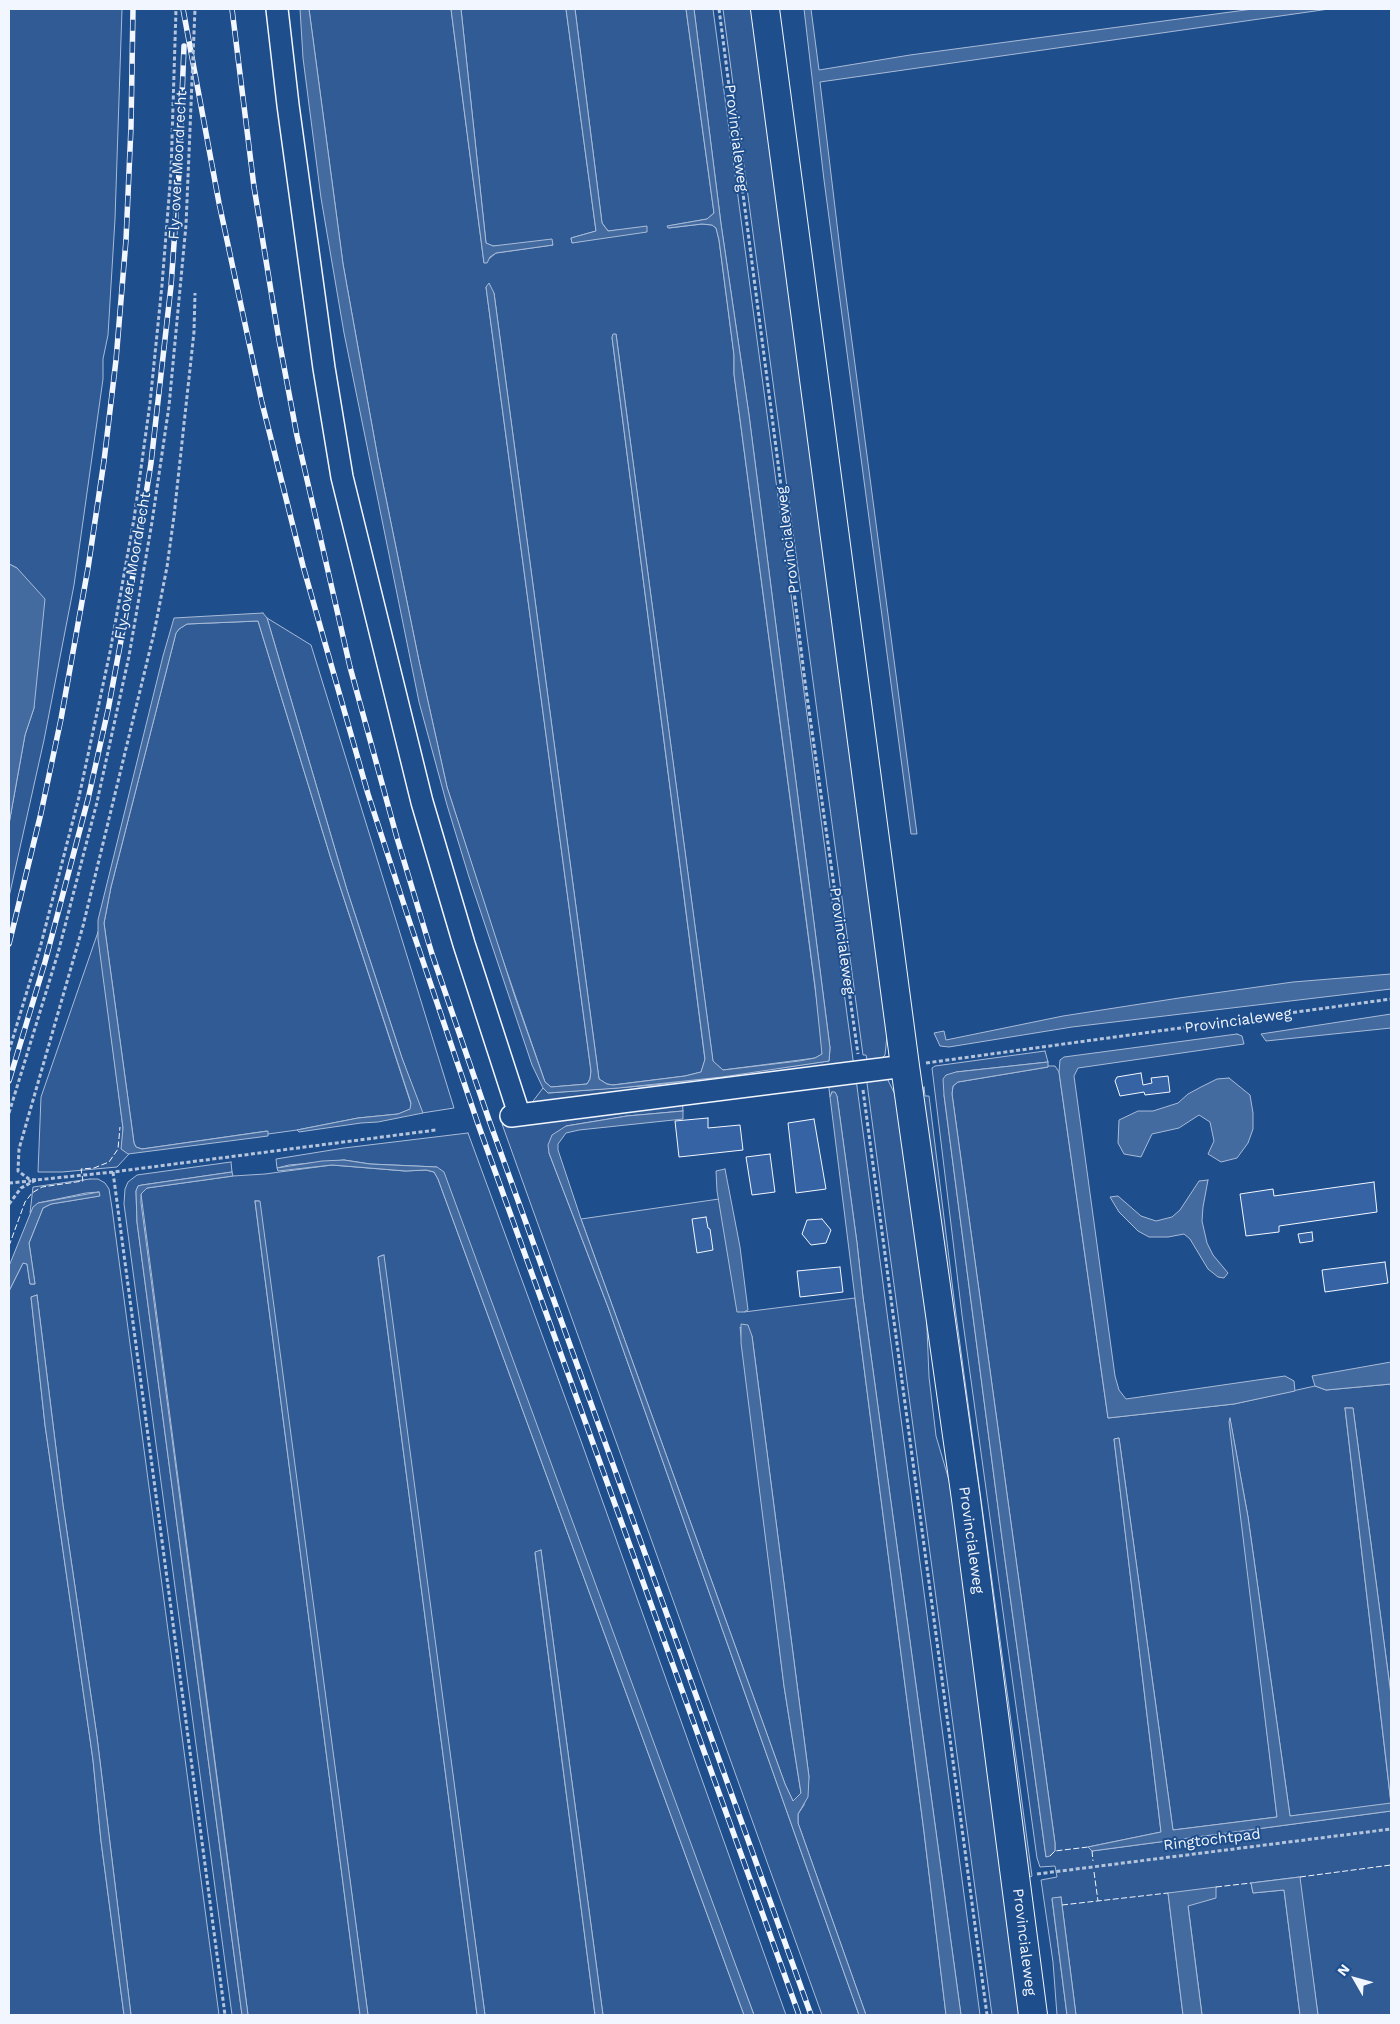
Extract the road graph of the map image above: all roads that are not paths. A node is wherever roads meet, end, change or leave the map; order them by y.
1 (277, 9) edge
2 (765, 9) edge
3 (906, 1066) junction
4 (1033, 2015) edge

1 - 3 lane
2 - 3 main road, Provincialeweg
3 - 4 main road, Provincialeweg

